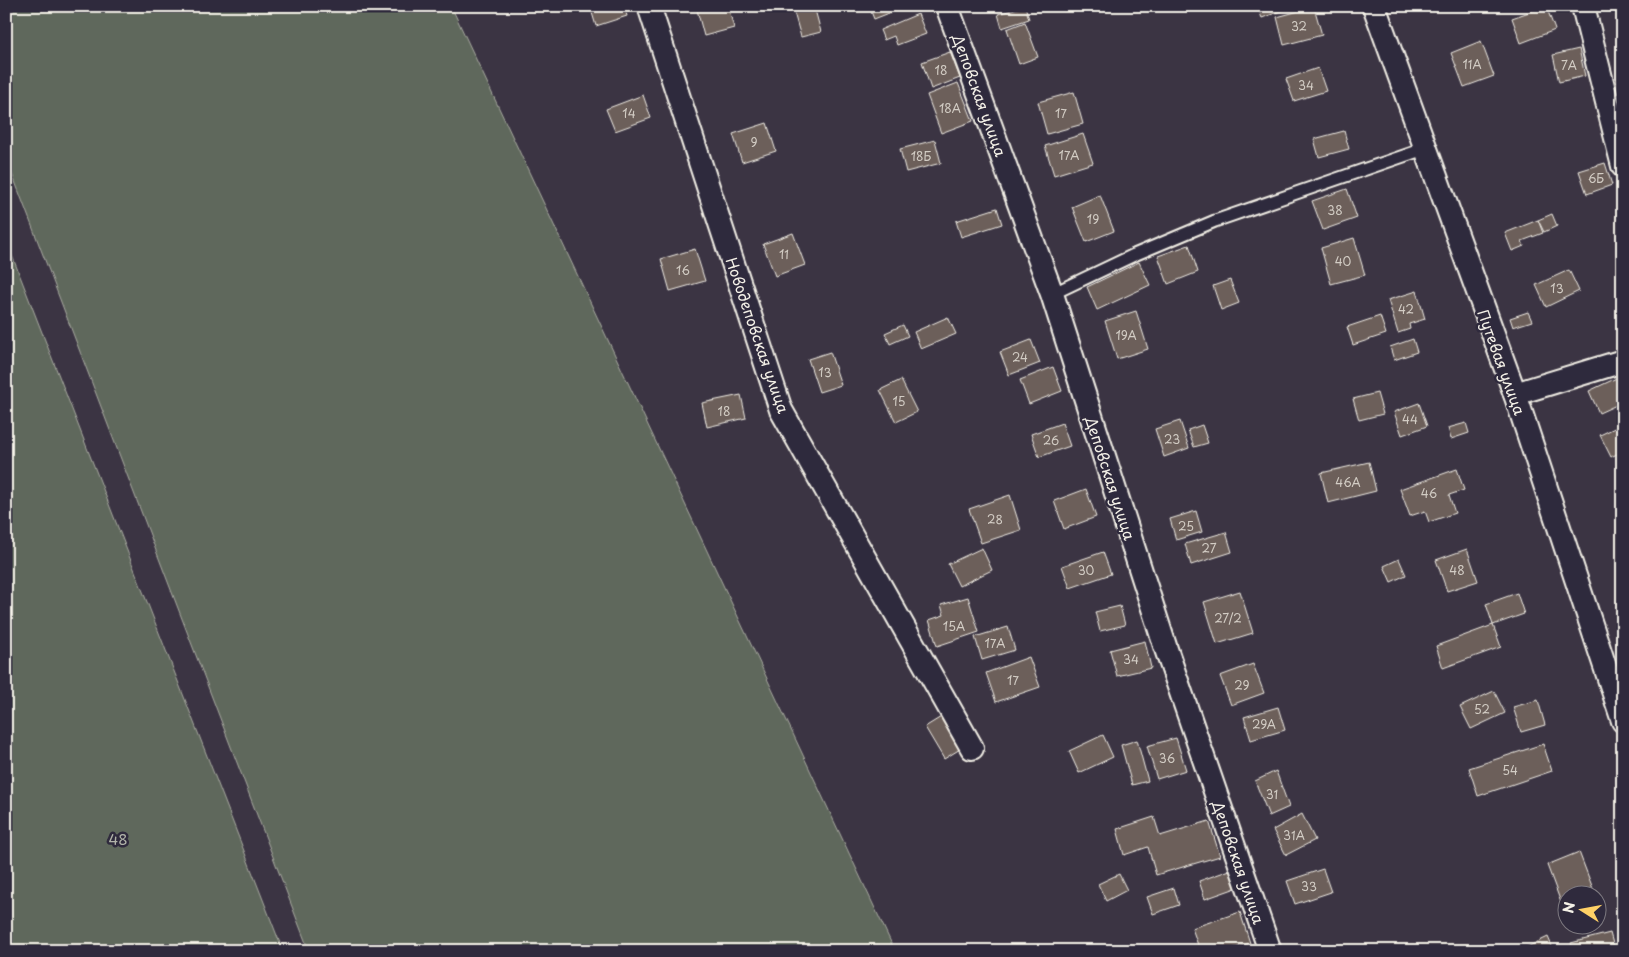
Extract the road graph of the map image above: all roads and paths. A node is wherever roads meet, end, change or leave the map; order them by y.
1 (649, 6) edge
2 (948, 6) edge
3 (1374, 6) edge
4 (1583, 6) edge
5 (1424, 149) junction
6 (1623, 166) edge
7 (1052, 294) junction
8 (1623, 360) edge
9 (1515, 394) junction
10 (1623, 721) edge
11 (972, 748) dead end
12 (1270, 951) edge

1 - 11 street, Новодеповская улица
2 - 7 street, Деповская улица
3 - 5 street, Путевая улица
4 - 6 street
5 - 7 lane
5 - 9 street, Путевая улица
7 - 12 street, Деповская улица
8 - 9 street
9 - 10 street, Путевая улица

